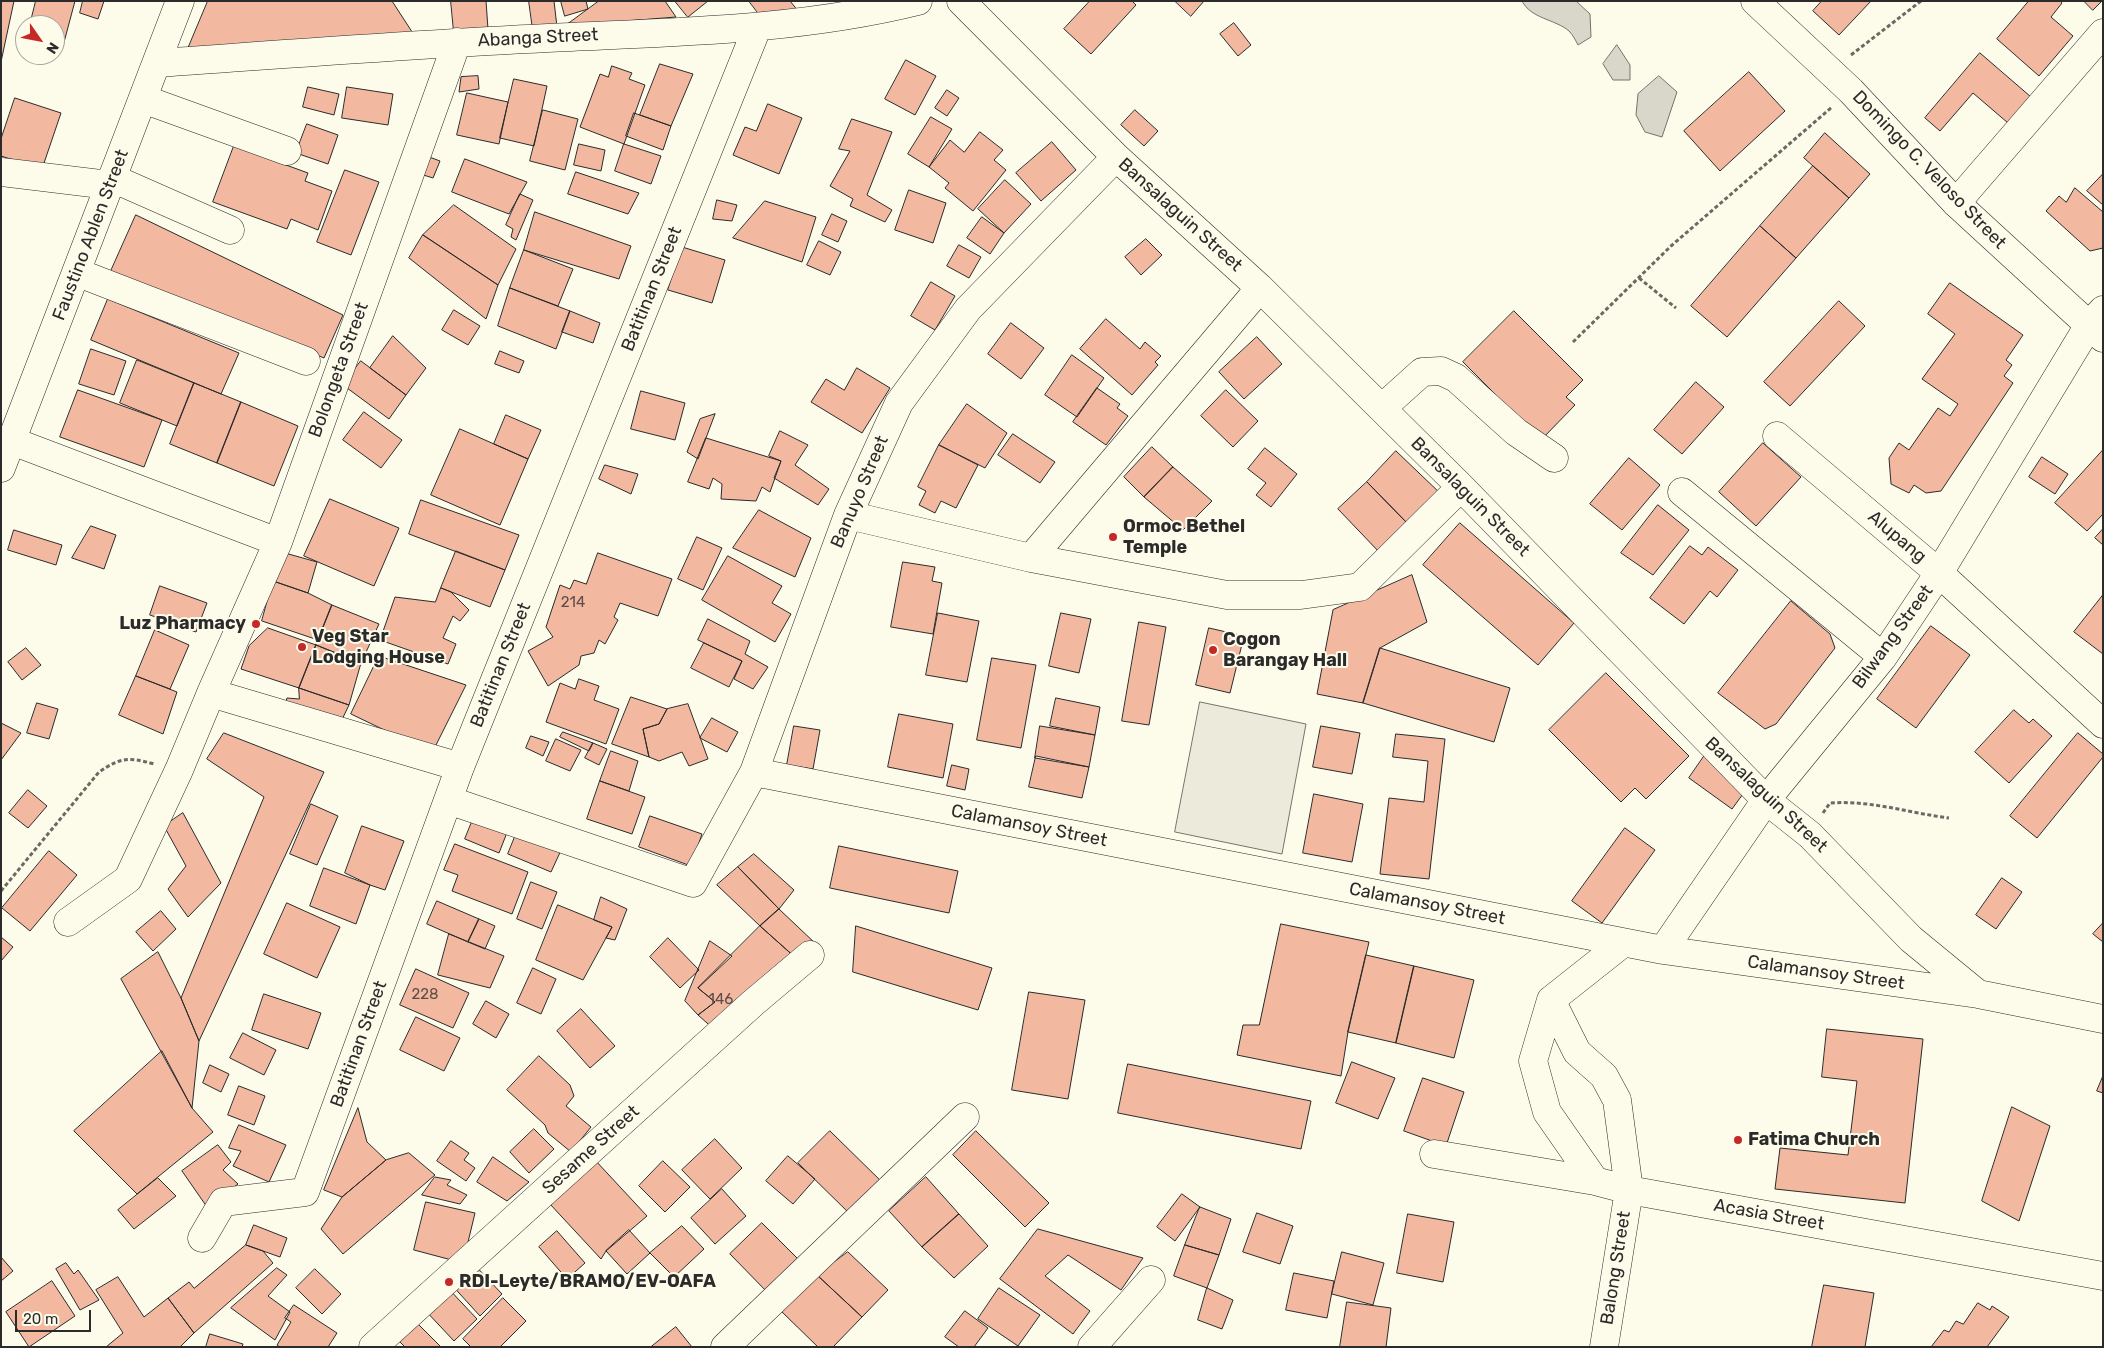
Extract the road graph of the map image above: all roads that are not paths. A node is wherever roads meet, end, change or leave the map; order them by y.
1 (180, 1) edge
2 (918, 1) edge
3 (961, 1) edge
4 (1755, 1) edge
5 (758, 28) junction
6 (2103, 33) edge
7 (456, 42) junction
8 (156, 63) junction
9 (143, 99) junction
10 (287, 151) dead end
11 (1116, 157) junction
12 (1, 172) edge
13 (111, 182) junction
14 (1956, 203) junction
15 (230, 230) dead end
16 (76, 272) junction
17 (1260, 288) junction
18 (2098, 325) edge
19 (306, 361) dead end
20 (1382, 408) junction
21 (1777, 436) dead end
22 (12, 441) junction
23 (1554, 458) dead end
24 (1, 468) edge
25 (1461, 487) junction
26 (1682, 492) dead end
27 (848, 515) junction
28 (278, 542) junction
29 (1031, 558) junction
30 (1939, 573) junction
31 (1883, 658) junction
32 (211, 693) junction
33 (2103, 724) edge
34 (460, 767) junction
35 (754, 772) junction
36 (448, 800) junction
37 (1766, 800) junction
38 (68, 922) dead end
39 (1622, 943) junction
40 (1663, 950) junction
41 (810, 955) dead end
42 (1978, 994) junction
43 (1551, 1000) junction
44 (2103, 1020) edge
45 (965, 1117) dead end
46 (1434, 1154) dead end
47 (1595, 1181) junction
48 (1629, 1190) junction
49 (202, 1238) dead end
50 (2103, 1276) edge
51 (1151, 1280) dead end
52 (373, 1347) edge
53 (725, 1347) edge
54 (1092, 1347) edge
55 (1604, 1347) edge

1 - 8 street, Faustino Ablen Street
2 - 5 street, Abanga Street
3 - 11 street, Bansalaguin Street
4 - 14 street, Domingo C. Veloso Street
5 - 7 street, Abanga Street
5 - 34 street, Batitinan Street
6 - 14 street
7 - 8 street, Abanga Street
7 - 28 street, Bolongeta Street
8 - 9 street, Faustino Ablen Street
9 - 10 street
9 - 13 street, Faustino Ablen Street
11 - 17 street, Bansalaguin Street
11 - 27 street, Banuyo Street
12 - 13 street
13 - 15 street
13 - 16 street, Faustino Ablen Street
14 - 18 street, Domingo C. Veloso Street
16 - 19 street
16 - 22 street, Faustino Ablen Street
17 - 20 street, Bansalaguin Street
17 - 29 street
18 - 30 street, Bilwang Street
20 - 23 street
20 - 25 street, Bansalaguin Street
21 - 30 street, Alupang
22 - 24 street, Faustino Ablen Street
22 - 28 street
25 - 29 street
25 - 37 street, Bansalaguin Street
26 - 31 street
27 - 29 street
27 - 35 street, Banuyo Street
28 - 32 street, Bolongeta Street
30 - 31 street, Bilwang Street
30 - 33 street, Alupang
31 - 37 street, Bilwang Street
32 - 34 street
32 - 38 street, Bolongeta Street
34 - 36 street, Batitinan Street
35 - 36 street, Banuyo Street
35 - 39 street, Calamansoy Street
36 - 49 street, Batitinan Street
37 - 40 street, Bilwang Street
37 - 42 street, Bansalaguin Street
39 - 40 street, Calamansoy Street
39 - 43 street
40 - 42 street, Calamansoy Street
41 - 52 street, Sesame Street
42 - 44 street, Calamansoy Street
43 - 47 street
43 - 48 street, Balong Street
45 - 53 street
46 - 47 street, Acasia Street
47 - 48 street, Acasia Street
48 - 50 street, Acasia Street
48 - 55 street, Balong Street
51 - 54 street

